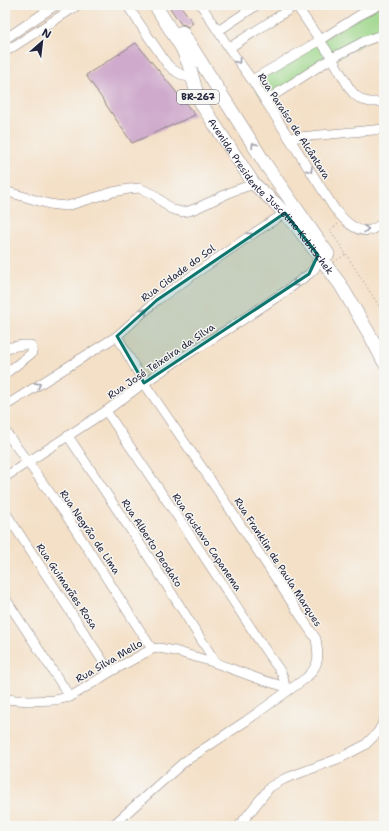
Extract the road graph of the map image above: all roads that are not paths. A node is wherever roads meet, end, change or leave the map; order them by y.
1 (56, 5) edge
2 (78, 5) edge
3 (127, 5) edge
4 (155, 5) edge
5 (164, 5) edge
6 (201, 5) edge
7 (257, 5) edge
8 (296, 5) edge
9 (379, 5) edge
10 (218, 31) junction
11 (384, 34) edge
12 (5, 39) edge
13 (319, 41) junction
14 (229, 48) junction
15 (5, 52) edge
16 (332, 58) junction
17 (192, 79) junction
18 (252, 80) junction
19 (216, 86) junction
20 (197, 94) junction
21 (265, 101) junction
22 (384, 102) edge
23 (384, 129) edge
24 (288, 138) junction
25 (266, 165) junction
26 (275, 178) junction
27 (254, 184) junction
28 (5, 191) edge
29 (286, 213) junction
30 (384, 222) edge
31 (318, 255) junction
32 (117, 336) junction
33 (384, 346) edge
34 (5, 348) edge
35 (384, 362) edge
36 (5, 374) edge
37 (144, 383) junction
38 (5, 406) edge
39 (106, 411) junction
40 (5, 431) edge
41 (68, 436) junction
42 (28, 462) junction
43 (5, 477) edge
44 (5, 512) edge
45 (5, 598) edge
46 (152, 649) junction
47 (216, 663) junction
48 (279, 669) junction
49 (110, 672) junction
50 (270, 682) junction
51 (288, 688) junction
52 (70, 697) junction
53 (5, 699) edge
54 (384, 721) edge
55 (112, 826) edge
56 (239, 826) edge

1 - 12 street
2 - 15 street
3 - 17 street
4 - 17 highway, Avenida Presidente Juscelino Kubitschek / BR-267
5 - 19 highway, Avenida Presidente Juscelino Kubitschek / BR-267
6 - 10 street, Rua Paraíso de Alcântara
7 - 10 street
8 - 13 street
8 - 14 street
9 - 13 street
10 - 14 street, Rua Paraíso de Alcântara
11 - 16 street
13 - 16 street
13 - 18 street
14 -> 18 street, Rua Paraíso de Alcântara
16 - 21 street
16 - 22 street
17 - 20 highway, Avenida Presidente Juscelino Kubitschek / BR-267
18 - 21 street, Rua Paraíso de Alcântara
19 - 20 highway
25 -> 19 highway, Avenida Presidente Juscelino Kubitschek / BR-267
20 - 27 highway, Avenida Presidente Juscelino Kubitschek / BR-267
21 - 24 street, Rua Paraíso de Alcântara
23 - 24 street
24 -> 30 street, Rua Paraíso de Alcântara
25 - 26 highway, Avenida Presidente Juscelino Kubitschek / BR-267
25 - 27 highway
26 - 29 highway
26 - 33 highway, Avenida Presidente Juscelino Kubitschek / BR-267
27 - 28 street
27 - 29 highway, Avenida Presidente Juscelino Kubitschek / BR-267
29 - 31 highway, Avenida Presidente Juscelino Kubitschek / BR-267
32 -> 29 street, Rua Cidade do Sol
31 - 35 highway, Avenida Presidente Juscelino Kubitschek / BR-267
31 -> 37 street, Rua José Teixeira da Silva
32 - 37 street, Rua Franklin de Paula Marques
38 -> 32 street, Rua Cidade do Sol
34 - 36 street
37 - 39 street, Rua José Teixeira da Silva
37 - 51 street, Rua Franklin de Paula Marques
39 - 41 street, Rua José Teixeira da Silva
39 - 48 street, Rua Gustavo Capanema
40 - 42 street, Rua Negrão de Lima
41 - 42 street, Rua José Teixeira da Silva
41 - 47 street, Rua Alberto Deodato
42 - 43 street, Rua José Teixeira da Silva
42 - 46 street, Rua Negrão de Lima
44 - 49 street, Rua Guimarães Rosa
45 - 52 street
46 - 47 street, Rua Silva Mello
46 - 49 street, Rua Silva Mello
47 - 50 street, Rua Silva Mello
48 - 50 street
48 - 51 street, Rua Gustavo Capanema
49 - 52 street, Rua Silva Mello
50 - 51 street, Rua Silva Mello
51 - 55 street, Rua Franklin de Paula Marques
52 - 53 street, Rua Silva Mello
54 - 56 street

